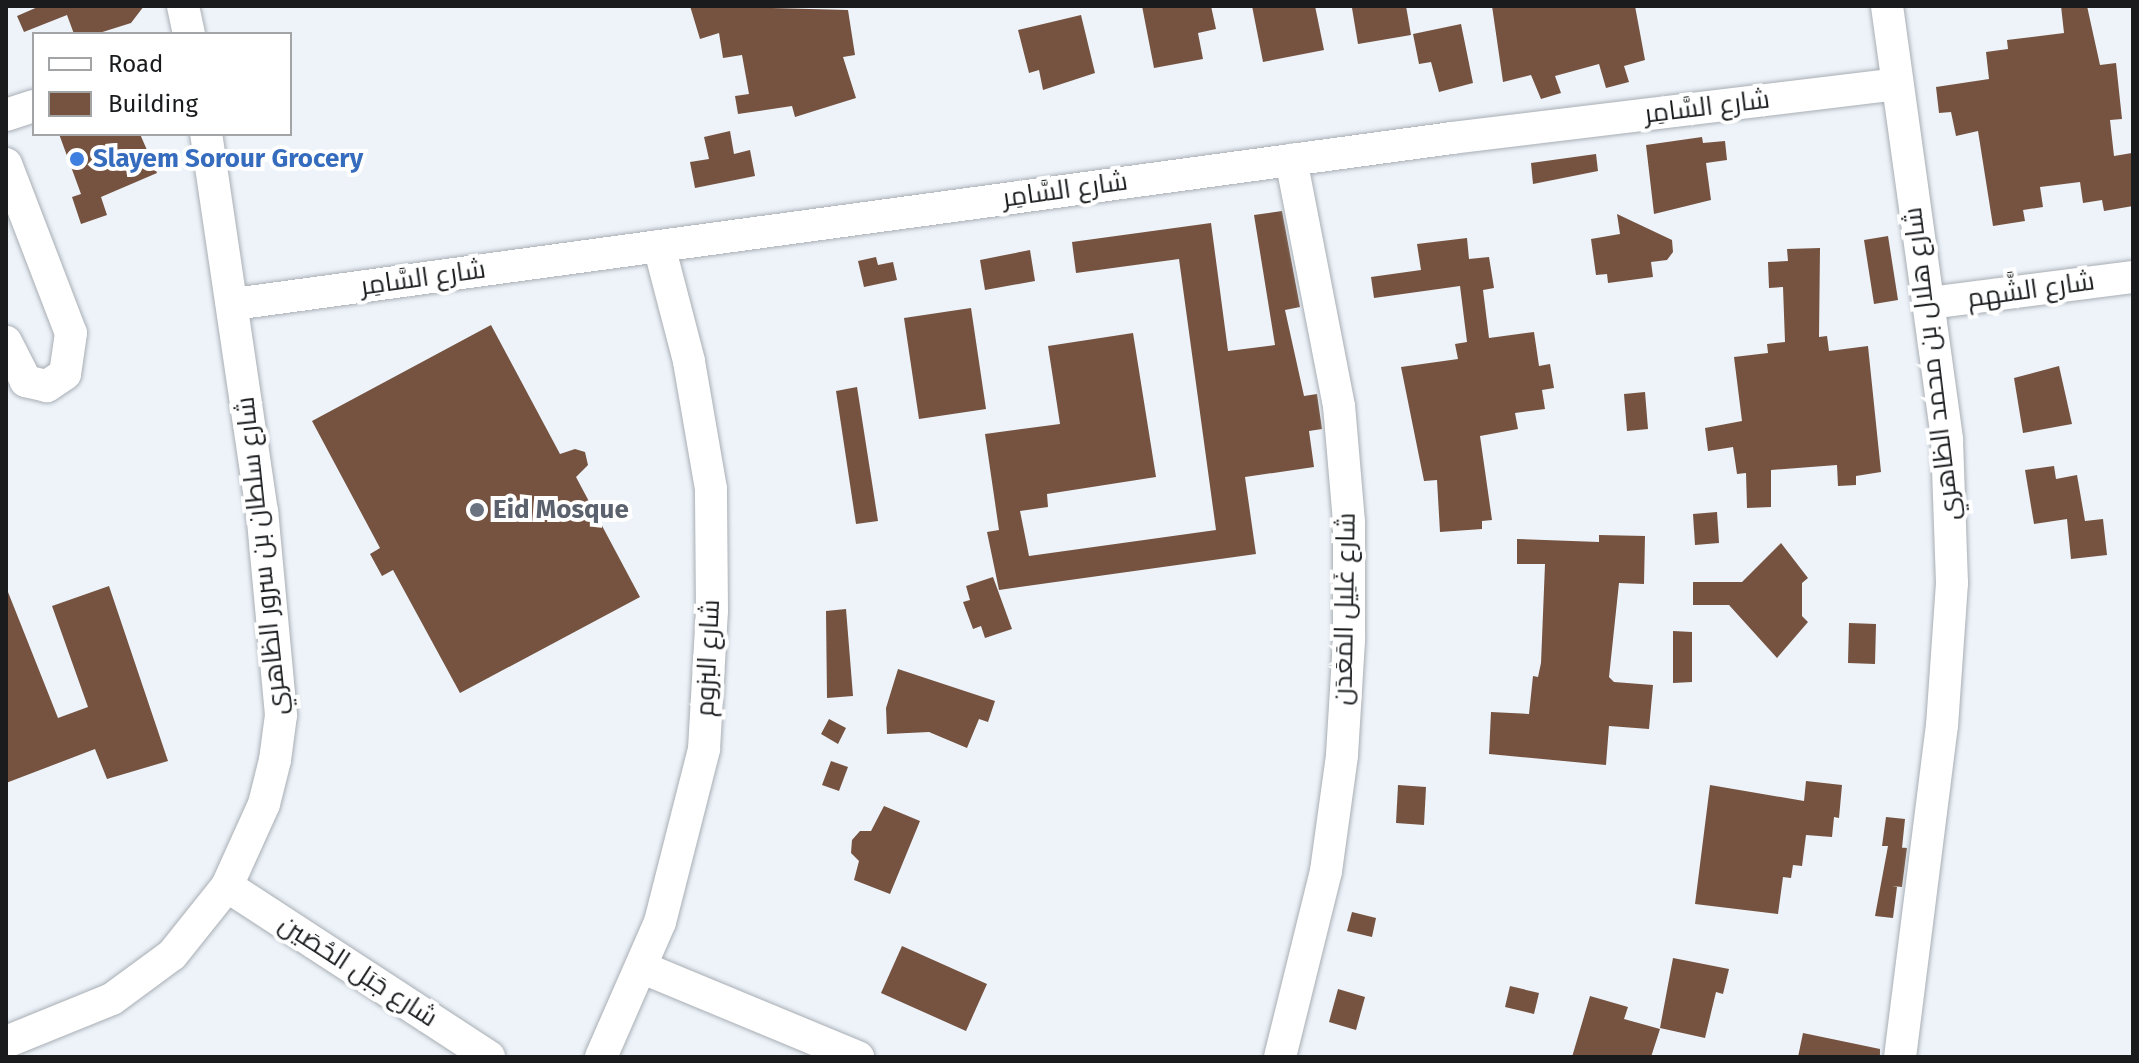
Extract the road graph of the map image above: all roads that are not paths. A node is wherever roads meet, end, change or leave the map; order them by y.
1 (183, 6) edge
2 (1887, 6) edge
3 (189, 32) edge
4 (1896, 84) junction
5 (32, 107) edge
6 (6, 115) edge
7 (206, 136) edge
8 (1291, 160) junction
9 (6, 164) edge
10 (659, 246) junction
11 (2133, 277) edge
12 (1929, 303) junction
13 (234, 304) junction
14 (6, 342) edge
15 (227, 886) junction
16 (643, 968) junction
17 (6, 1042) edge
18 (489, 1057) edge
19 (601, 1057) edge
20 (858, 1057) edge
21 (1280, 1057) edge
22 (1900, 1057) edge

1 - 3 street
2 - 4 street, شارع هلال بن محمد الظاهري
4 - 8 street, شارع السَّامِر
4 - 12 street, شارع هلال بن محمد الظاهري
5 - 6 street
7 - 13 street, شارع سلطان بن سرور الظاهري
8 - 10 street, شارع السَّامِر
8 - 21 street, شارع غَلِيل المَعَدَن
9 - 14 street
10 - 13 street, شارع السَّامِر
10 - 16 street, شارع البزوم
11 - 12 street, شارع الشَّهم
12 - 22 street, شارع هلال بن محمد الظاهري
13 - 15 street, شارع سلطان بن سرور الظاهري
15 - 17 street, شارع سلطان بن سرور الظاهري
15 - 18 street, شارع جَبَل الحُصَين
16 - 19 street, شارع البزوم
16 - 20 street

